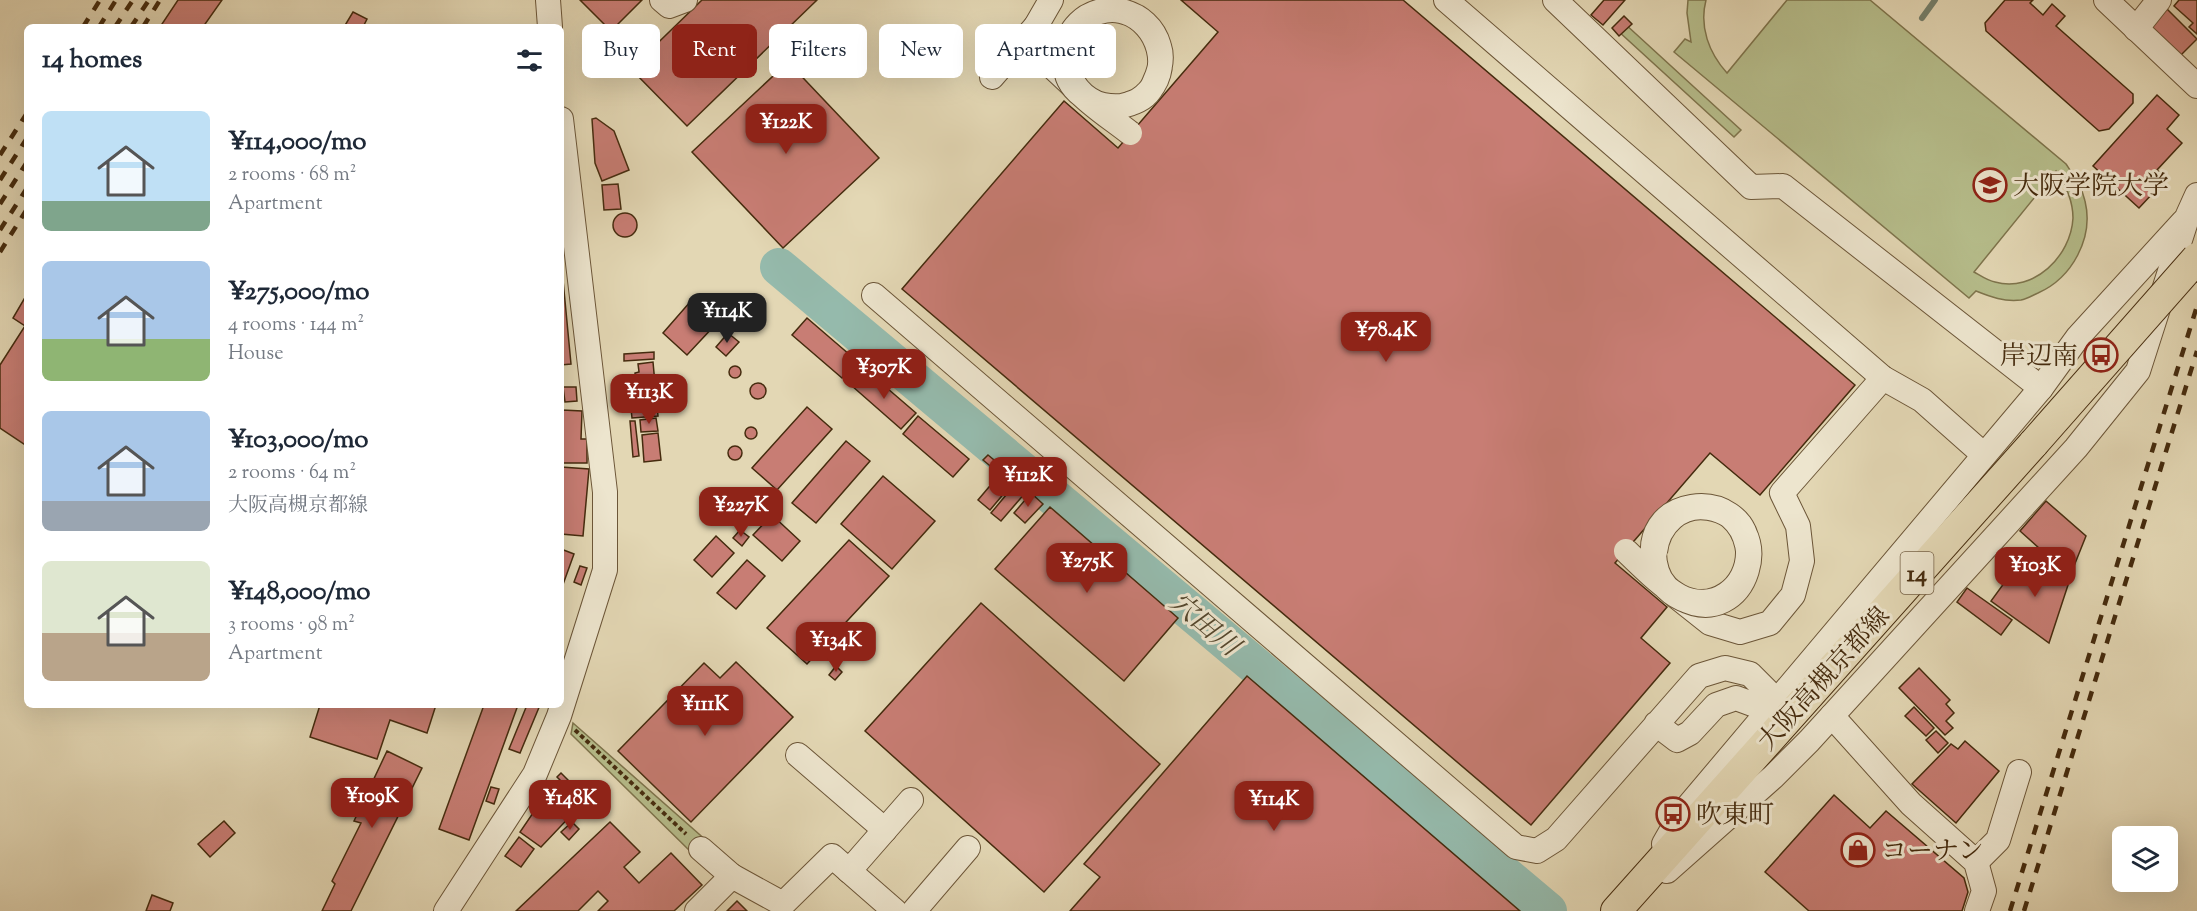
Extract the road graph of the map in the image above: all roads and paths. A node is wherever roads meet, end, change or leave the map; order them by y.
1 (662, 0) edge
2 (684, 0) edge
3 (1051, 0) edge
4 (1446, 0) edge
5 (1555, 0) edge
6 (2106, 0) edge
7 (2159, 0) edge
8 (547, 1) edge
9 (1134, 16) edge
10 (1134, 16) edge
11 (1134, 16) edge
12 (1146, 23) edge
13 (1146, 23) edge
14 (550, 24) edge
15 (1037, 24) edge
16 (1075, 24) edge
17 (1077, 24) edge
18 (1080, 24) edge
19 (1150, 29) edge
20 (2136, 29) junction
21 (1155, 38) edge
22 (1155, 38) edge
23 (2197, 86) edge
24 (1081, 94) edge
25 (1084, 97) edge
26 (1086, 98) edge
27 (1086, 98) edge
28 (1130, 134) dead end
29 (564, 145) edge
30 (2193, 205) edge
31 (2197, 258) edge
32 (874, 295) dead end
33 (1882, 378) junction
34 (2041, 388) junction
35 (1984, 455) junction
36 (1626, 551) dead end
37 (564, 700) edge
38 (1773, 705) junction
39 (561, 708) edge
40 (559, 716) junction
41 (1832, 716) junction
42 (1656, 724) junction
43 (798, 755) dead end
44 (2019, 772) dead end
45 (911, 800) dead end
46 (885, 830) junction
47 (968, 848) dead end
48 (701, 849) joint
49 (1976, 862) junction
50 (849, 871) junction
51 (732, 876) junction
52 (1642, 880) junction
53 (446, 911) edge
54 (697, 911) edge
55 (895, 911) edge
56 (914, 911) edge
57 (1616, 911) edge
58 (1977, 911) edge

1 - 2 street
3 - 15 street
4 - 33 street
5 - 34 street
6 - 20 street
7 - 20 street
8 - 14 street
9 - 19 street, bridge
10 - 17 street, bridge
11 - 18 street, bridge
12 - 16 street, bridge
13 - 27 street, bridge
20 - 23 street
21 - 24 street, bridge
22 - 26 street, bridge
25 - 28 street, bridge
29 - 37 street
30 - 34 street
30 - 41 street
31 - 52 main road, 大阪高槻京都線 / 14, bridge
32 - 42 street
33 - 35 street
33 - 36 street, bridge
34 - 35 street
35 - 38 street
38 - 42 street
38 - 42 street
38 - 52 street
39 - 40 street
40 - 48 path
40 - 53 street
41 - 49 street
41 - 52 street
43 - 46 street
44 - 49 street
45 - 46 street
46 - 50 street
47 - 56 street
48 - 51 street
49 - 58 street
50 - 51 street
50 - 55 street
51 - 54 street
52 - 57 main road, 大阪高槻京都線 / 14

